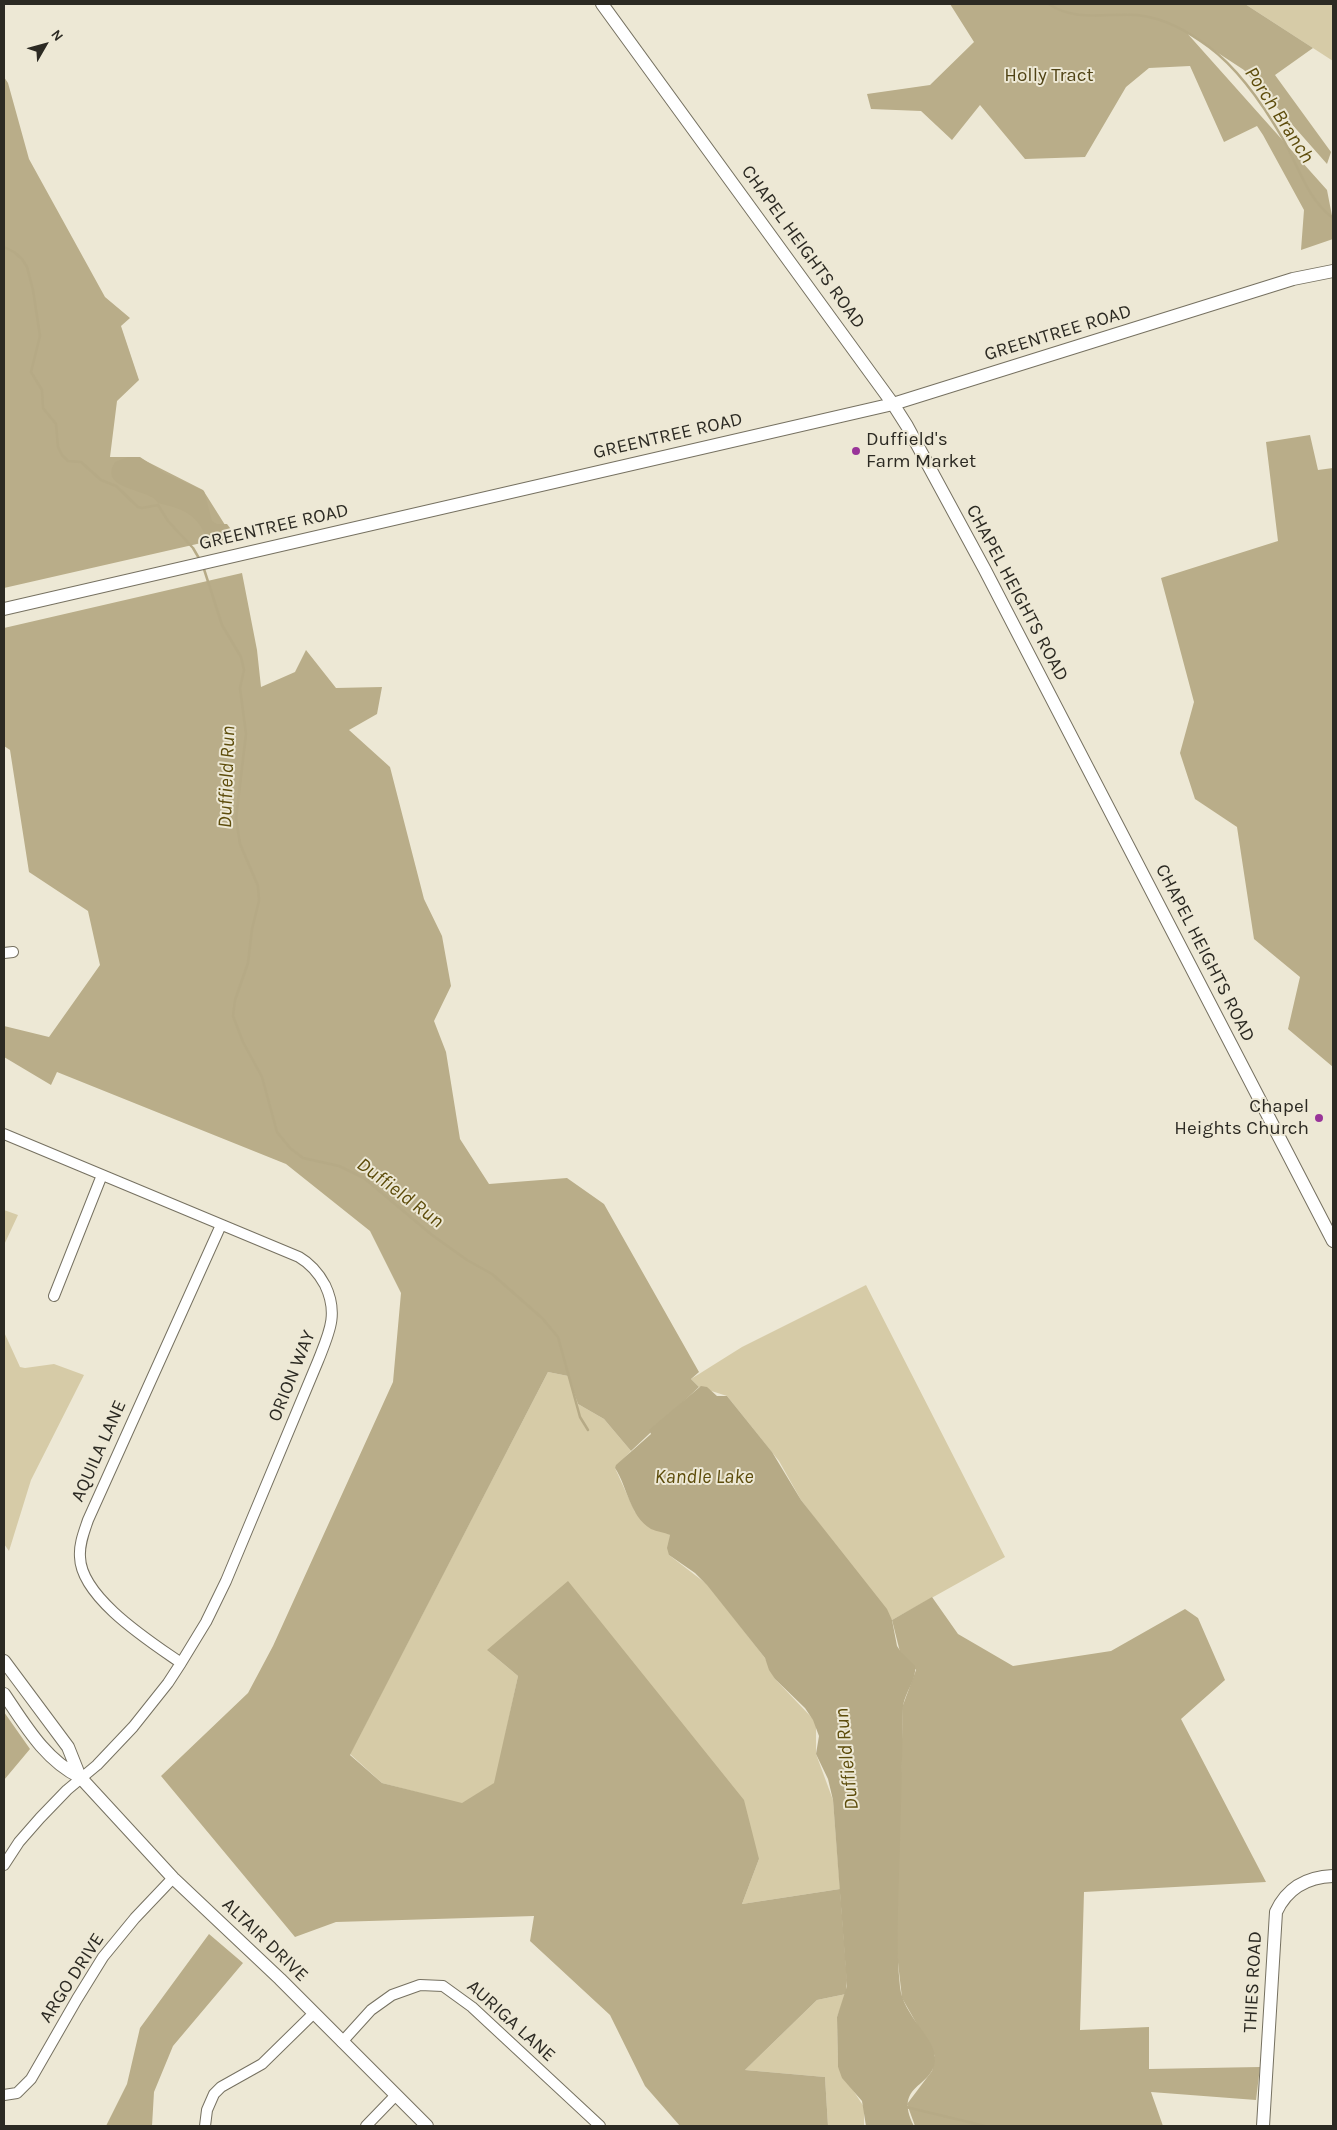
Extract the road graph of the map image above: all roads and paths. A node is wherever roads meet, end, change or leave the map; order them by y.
1 (602, 4) edge
2 (1333, 271) edge
3 (893, 404) junction
4 (4, 609) edge
5 (4, 1134) edge
6 (102, 1175) junction
7 (220, 1225) junction
8 (1333, 1241) edge
9 (54, 1296) dead end
10 (4, 1661) edge
11 (181, 1663) junction
12 (4, 1694) edge
13 (80, 1777) junction
14 (4, 1865) edge
15 (1333, 1876) edge
16 (173, 1878) junction
17 (313, 2014) junction
18 (342, 2042) junction
19 (4, 2095) edge
20 (395, 2096) junction
21 (205, 2126) edge
22 (366, 2126) edge
23 (427, 2126) edge
24 (600, 2126) edge
25 (1263, 2126) edge

1 - 3 street, CHAPEL HEIGHTS ROAD
2 - 3 street, GREENTREE ROAD
3 - 4 street, GREENTREE ROAD
3 - 8 street, CHAPEL HEIGHTS ROAD
5 - 6 street, ORION WAY
6 - 7 street, ORION WAY
6 - 9 street
7 - 11 street, AQUILA LANE
7 - 11 street, ORION WAY
10 - 13 street, ALTAIR DRIVE
11 - 13 street, ORION WAY
12 - 13 street, ALTAIR DRIVE
13 - 14 street
13 - 16 street, ALTAIR DRIVE
15 - 25 street, THIES ROAD
16 - 17 street, ALTAIR DRIVE
16 - 19 street, ARGO DRIVE
17 - 18 street, ALTAIR DRIVE
17 - 21 street
18 - 20 street, ALTAIR DRIVE
18 - 24 street, AURIGA LANE
20 - 22 street
20 - 23 street, ALTAIR DRIVE

